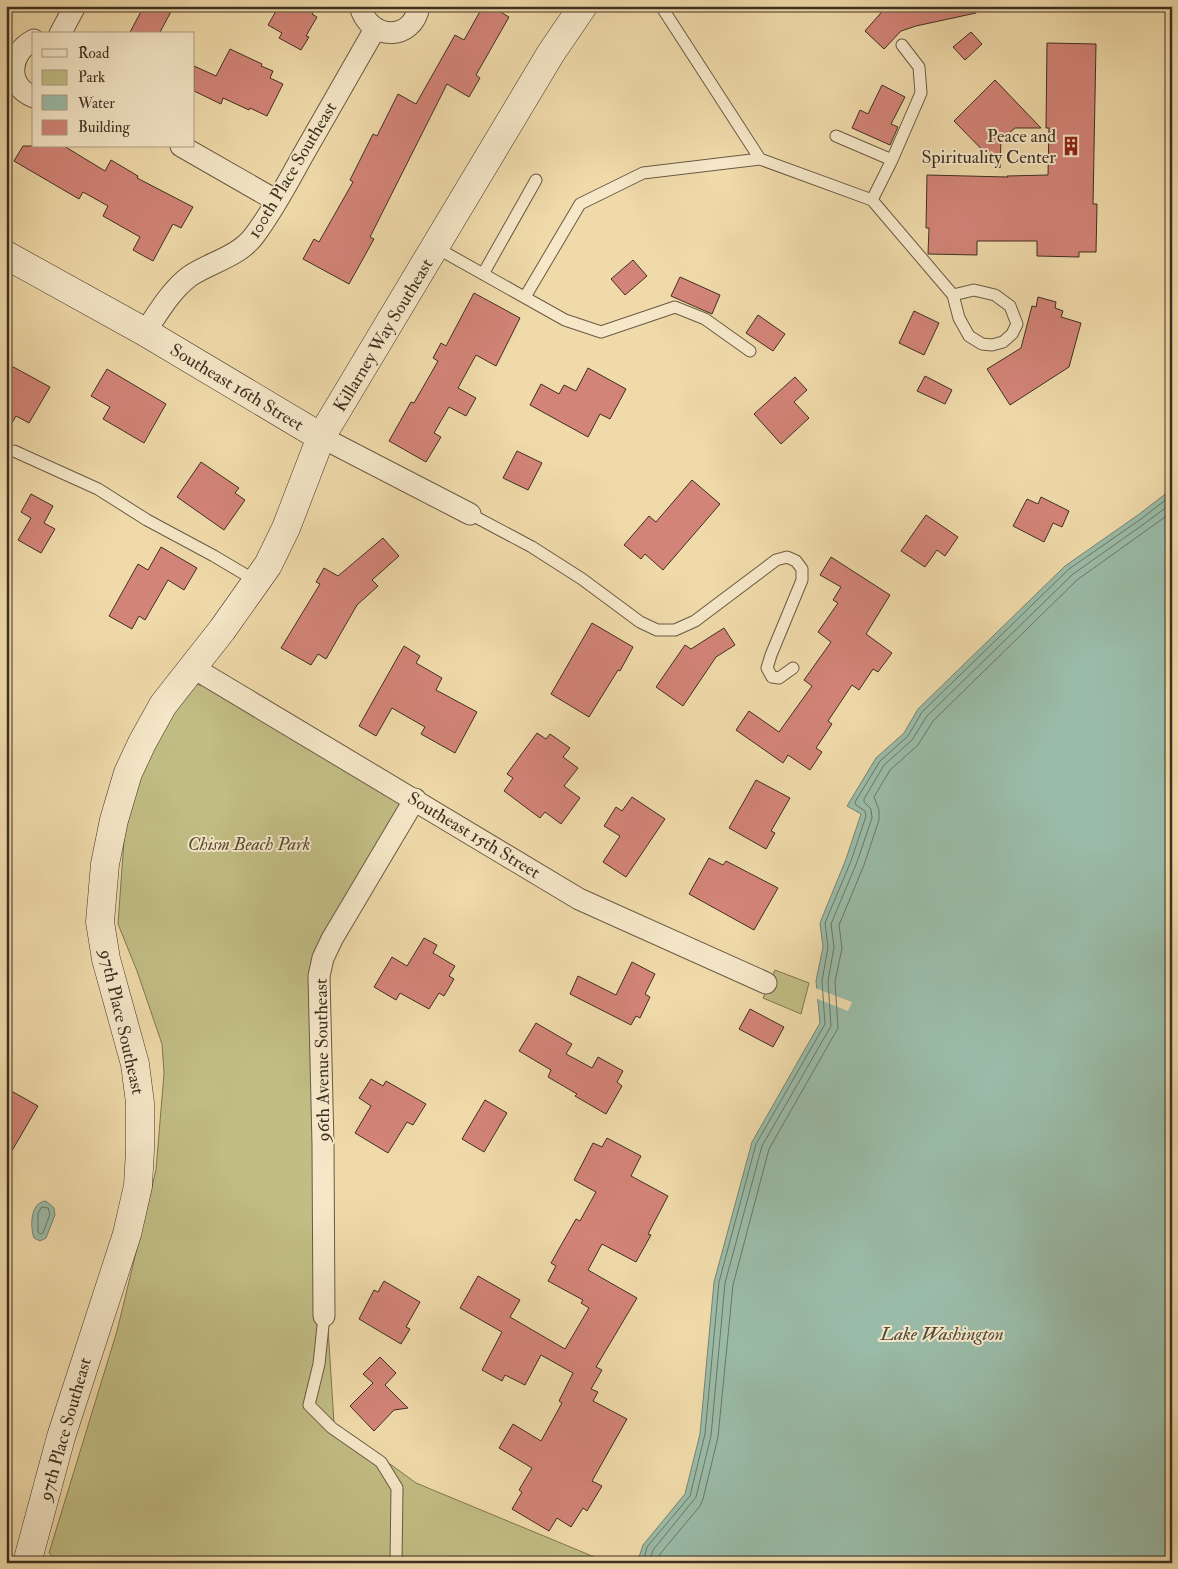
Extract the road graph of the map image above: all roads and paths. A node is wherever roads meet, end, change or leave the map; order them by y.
1 (76, 6) edge
2 (360, 6) edge
3 (419, 6) edge
4 (583, 6) edge
5 (661, 6) edge
6 (375, 29) junction
7 (61, 32) edge
8 (32, 41) edge
9 (902, 45) dead end
10 (32, 96) edge
11 (836, 136) dead end
12 (184, 148) edge
13 (760, 159) junction
14 (892, 160) junction
15 (536, 180) dead end
16 (872, 200) junction
17 (277, 201) junction
18 (435, 247) junction
19 (6, 255) edge
20 (483, 274) junction
21 (953, 295) junction
22 (525, 297) junction
23 (145, 332) junction
24 (750, 351) dead end
25 (321, 437) junction
26 (14, 451) dead end
27 (470, 514) joint
28 (256, 581) junction
29 (192, 667) junction
30 (793, 668) dead end
31 (415, 799) junction
32 (766, 983) dead end
33 (324, 1316) joint
34 (27, 1563) edge
35 (396, 1563) edge

1 - 7 street
2 - 6 street
3 - 6 street
4 - 18 street, Killarney Way Southeast
5 - 13 lane
6 - 17 street, 100th Place Southeast
8 - 10 street
9 - 14 lane
11 - 14 lane
12 - 17 street
13 - 16 lane
13 - 22 lane
14 - 16 lane
15 - 20 lane
16 - 21 lane
17 - 23 street, 100th Place Southeast
18 - 20 lane
18 - 25 street, Killarney Way Southeast
19 - 23 street, Southeast 16th Street
20 - 22 lane
21 - 21 lane
22 - 24 lane
23 - 25 street, Southeast 16th Street
25 - 27 street, Southeast 16th Street
25 - 28 street, Killarney Way Southeast
26 - 28 lane
27 - 30 lane
28 - 29 street, Killarney Way Southeast
29 - 31 street, Southeast 15th Street
29 - 34 street, 97th Place Southeast
31 - 32 street, Southeast 15th Street
31 - 33 street, 96th Avenue Southeast
33 - 35 lane

